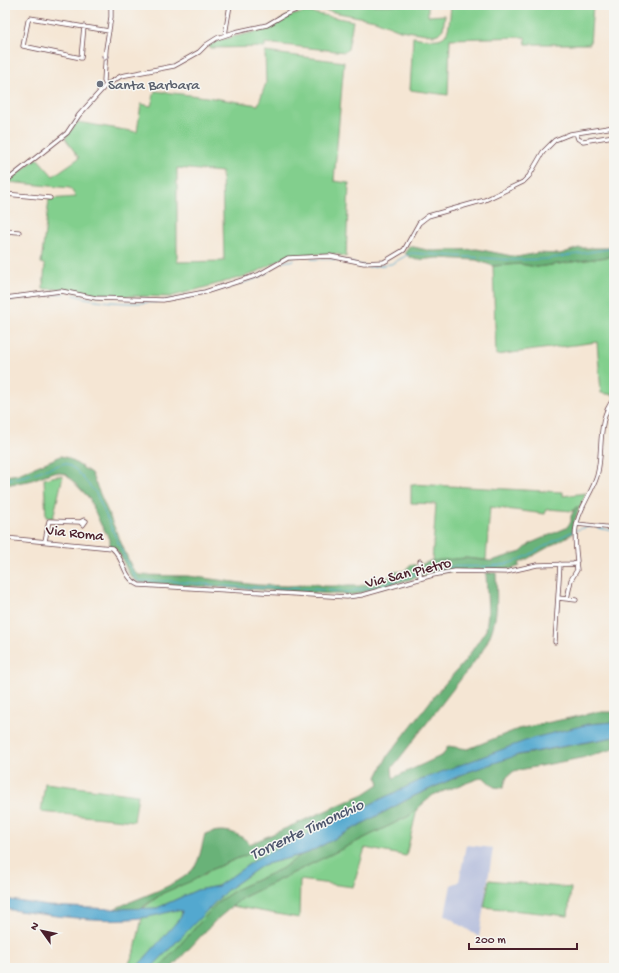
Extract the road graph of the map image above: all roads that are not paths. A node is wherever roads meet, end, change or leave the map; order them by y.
1 (111, 5) edge
2 (230, 5) edge
3 (308, 5) edge
4 (84, 26) junction
5 (109, 31) junction
6 (225, 35) junction
7 (106, 85) junction
8 (614, 127) edge
9 (576, 133) junction
10 (614, 136) edge
11 (5, 182) edge
12 (5, 194) edge
13 (50, 198) dead end
14 (5, 231) edge
15 (19, 232) dead end
16 (5, 298) edge
17 (614, 399) edge
18 (80, 522) dead end
19 (576, 525) junction
20 (614, 528) edge
21 (5, 538) edge
22 (45, 541) junction
23 (420, 561) dead end
24 (576, 562) junction
25 (560, 564) junction
26 (420, 577) junction
27 (146, 586) joint
28 (558, 598) junction
29 (567, 599) junction
30 (576, 600) dead end
31 (555, 642) dead end

1 - 5 street
2 - 6 street
3 - 6 street
4 - 4 street
4 - 5 street
5 -> 7 street
6 - 7 street
7 - 11 street
8 - 9 street
9 - 10 street
9 - 16 street
12 - 13 street
14 - 15 street
17 - 19 street
18 - 22 street
19 - 20 street
19 - 24 street
21 - 22 street, Via Roma
22 - 27 street, Via Roma
23 - 26 street
24 - 25 street, Via San Pietro
24 - 29 street
25 - 26 street, Via San Pietro
25 - 28 street
26 - 27 street, Via San Pietro
28 - 29 street
28 - 31 street
29 - 30 street

